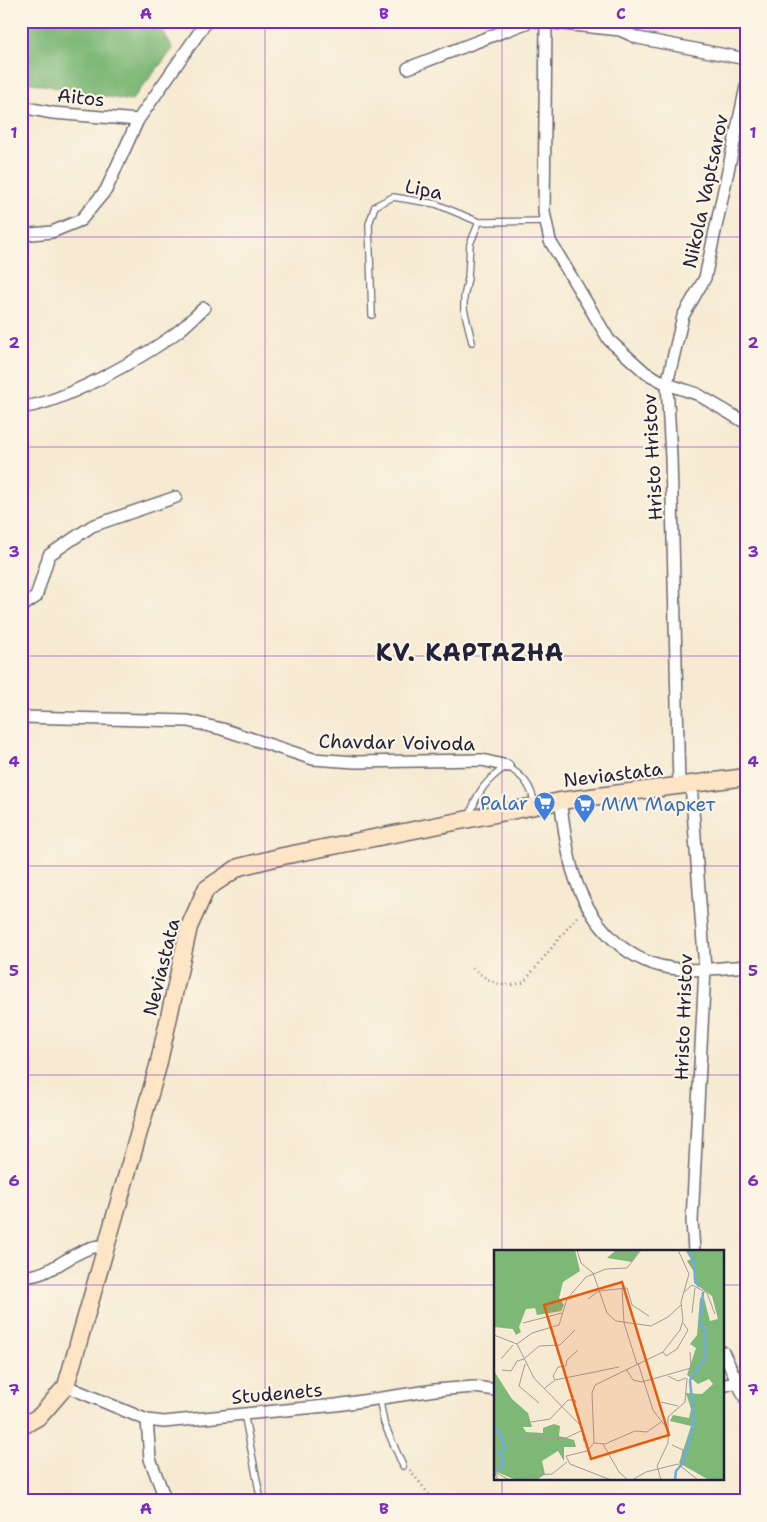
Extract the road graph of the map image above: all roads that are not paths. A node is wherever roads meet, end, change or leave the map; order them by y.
1 (207, 21) edge
2 (539, 22) edge
3 (746, 59) edge
4 (408, 68) dead end
5 (746, 88) edge
6 (21, 106) edge
7 (138, 120) junction
8 (546, 221) junction
9 (479, 222) junction
10 (21, 234) edge
11 (204, 308) dead end
12 (372, 315) dead end
13 (472, 342) dead end
14 (667, 384) junction
15 (21, 407) edge
16 (746, 422) edge
17 (176, 497) dead end
18 (21, 607) edge
19 (21, 717) edge
20 (507, 766) junction
21 (746, 777) edge
22 (685, 785) junction
23 (560, 801) junction
24 (535, 805) junction
25 (470, 819) junction
26 (746, 966) edge
27 (705, 969) junction
28 (108, 1246) junction
29 (694, 1250) edge
30 (21, 1276) edge
31 (724, 1354) edge
32 (736, 1382) junction
33 (66, 1386) junction
34 (724, 1386) edge
35 (494, 1390) edge
36 (379, 1397) junction
37 (746, 1400) edge
38 (244, 1413) junction
39 (147, 1420) junction
40 (21, 1427) edge
41 (403, 1466) road end
42 (166, 1501) edge
43 (261, 1501) edge

1 - 7 street
2 - 3 street
2 - 4 street
2 - 8 street, Hristo Hristov
5 - 14 street, Nikola Vaptsarov
6 - 7 street, Aitos
7 - 10 street
8 - 9 lane, Lipa
8 - 14 street, Hristo Hristov
9 - 12 lane, Lipa
9 - 13 lane
11 - 15 street
14 - 16 street
14 - 22 street, Hristo Hristov
17 - 18 street
19 - 20 street, Chavdar Voivoda
20 - 24 lane
20 - 25 lane
21 - 22 street, Neviastata
22 - 23 street, Neviastata
22 - 27 street, Hristo Hristov
23 - 24 street, Neviastata
23 - 27 street
24 - 25 street, Neviastata
25 - 28 street, Neviastata
26 - 27 street
27 - 29 street, Hristo Hristov
28 - 30 street
28 - 33 street, Neviastata
31 - 32 street
32 - 34 street
32 - 37 street
33 - 39 street, Studenets
33 - 40 street, Neviastata
35 - 36 street, Studenets
36 - 38 street, Studenets
36 - 41 lane
38 - 39 street, Studenets
38 - 43 lane
39 - 42 street

